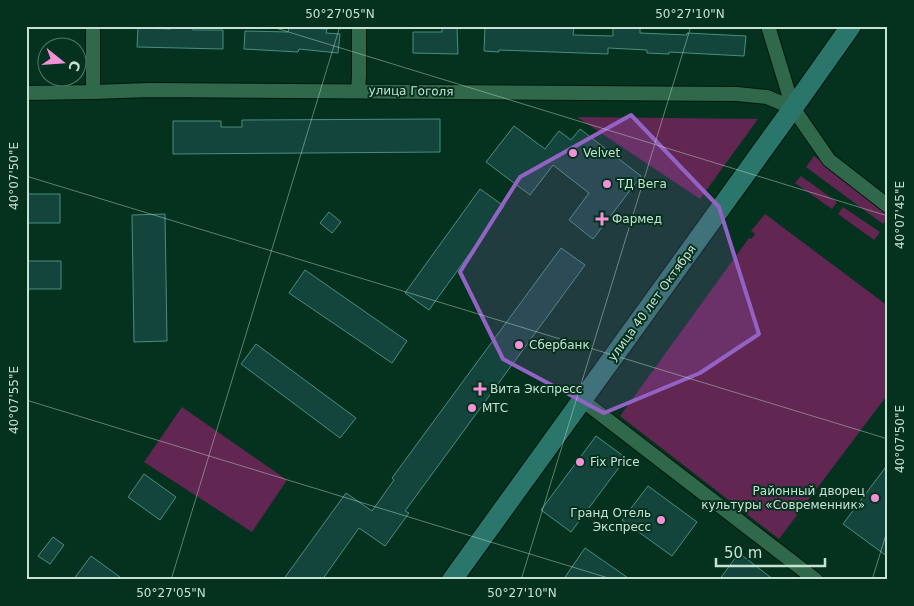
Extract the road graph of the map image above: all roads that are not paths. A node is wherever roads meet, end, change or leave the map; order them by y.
1 (93, 26) edge
2 (359, 26) edge
3 (768, 26) edge
4 (851, 26) edge
5 (358, 90) junction
6 (26, 92) edge
7 (93, 92) junction
8 (793, 108) junction
9 (888, 206) edge
10 (582, 400) junction
11 (812, 579) edge
12 (452, 580) edge

1 - 7 street
2 - 5 street
3 - 8 street
4 - 8 street, улица 40 лет Октября
5 - 7 street, улица Гоголя
5 - 8 street, улица Гоголя
6 - 7 street, улица Гоголя
8 - 9 street
8 - 10 street, улица 40 лет Октября
10 - 11 street
10 - 12 street, улица 40 лет Октября

